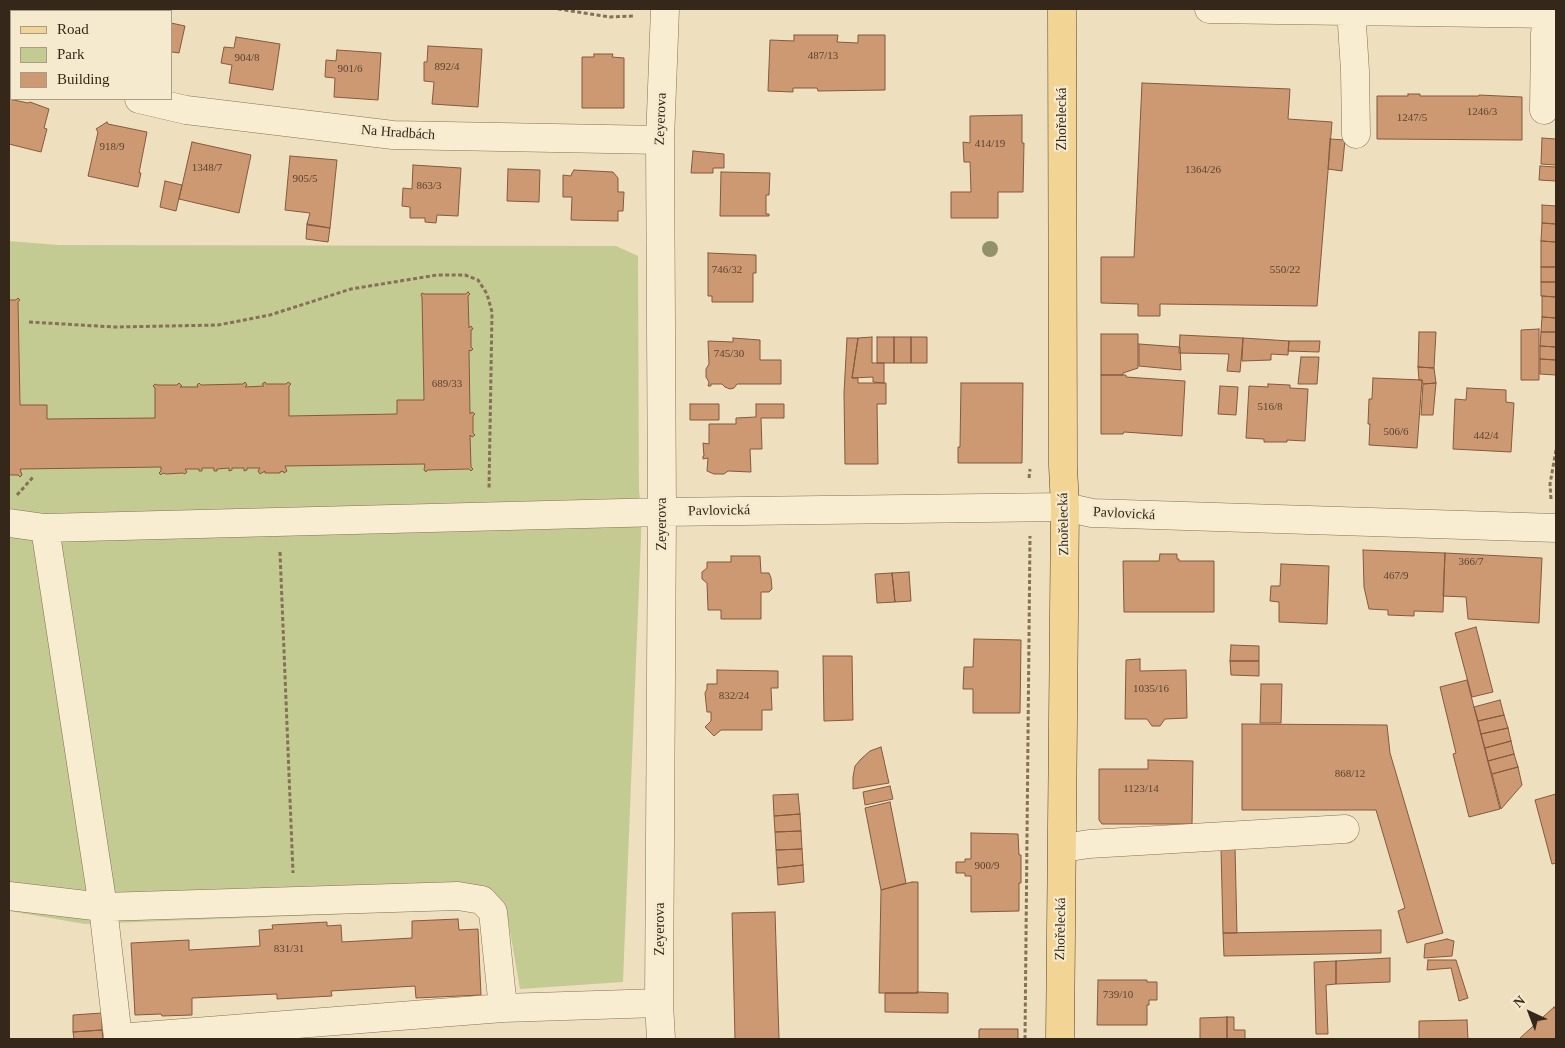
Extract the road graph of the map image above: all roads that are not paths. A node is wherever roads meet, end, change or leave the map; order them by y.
1 (665, 9) edge
2 (672, 9) edge
3 (1062, 9) edge
4 (1209, 9) edge
5 (1350, 10) edge
6 (1552, 14) edge
7 (143, 100) edge
8 (1544, 110) dead end
9 (1356, 134) dead end
10 (660, 140) junction
11 (1065, 507) junction
12 (12, 510) edge
13 (662, 512) junction
14 (45, 528) junction
15 (1552, 528) edge
16 (1344, 829) dead end
17 (1062, 848) junction
18 (9, 896) edge
19 (103, 907) junction
20 (659, 1003) junction
21 (504, 1008) junction
22 (661, 1039) edge
23 (1060, 1039) edge

1 - 2 street
1 - 10 street, Zeyerova
3 - 11 main road, Zhořelecká
4 - 5 street
5 - 6 street
5 - 9 street
6 - 8 street
7 - 10 street, Na Hradbách
10 - 13 street, Zeyerova
11 - 13 street, Pavlovická
11 - 15 street, Pavlovická
11 - 17 main road, Zhořelecká
12 - 14 street, Pavlovická
13 - 14 street, Pavlovická
13 - 20 street, Zeyerova
14 - 19 street
16 - 17 street
17 - 23 main road, Zhořelecká
18 - 19 street
19 - 21 street
19 - 21 street
20 - 21 street
20 - 22 street, Zeyerova

